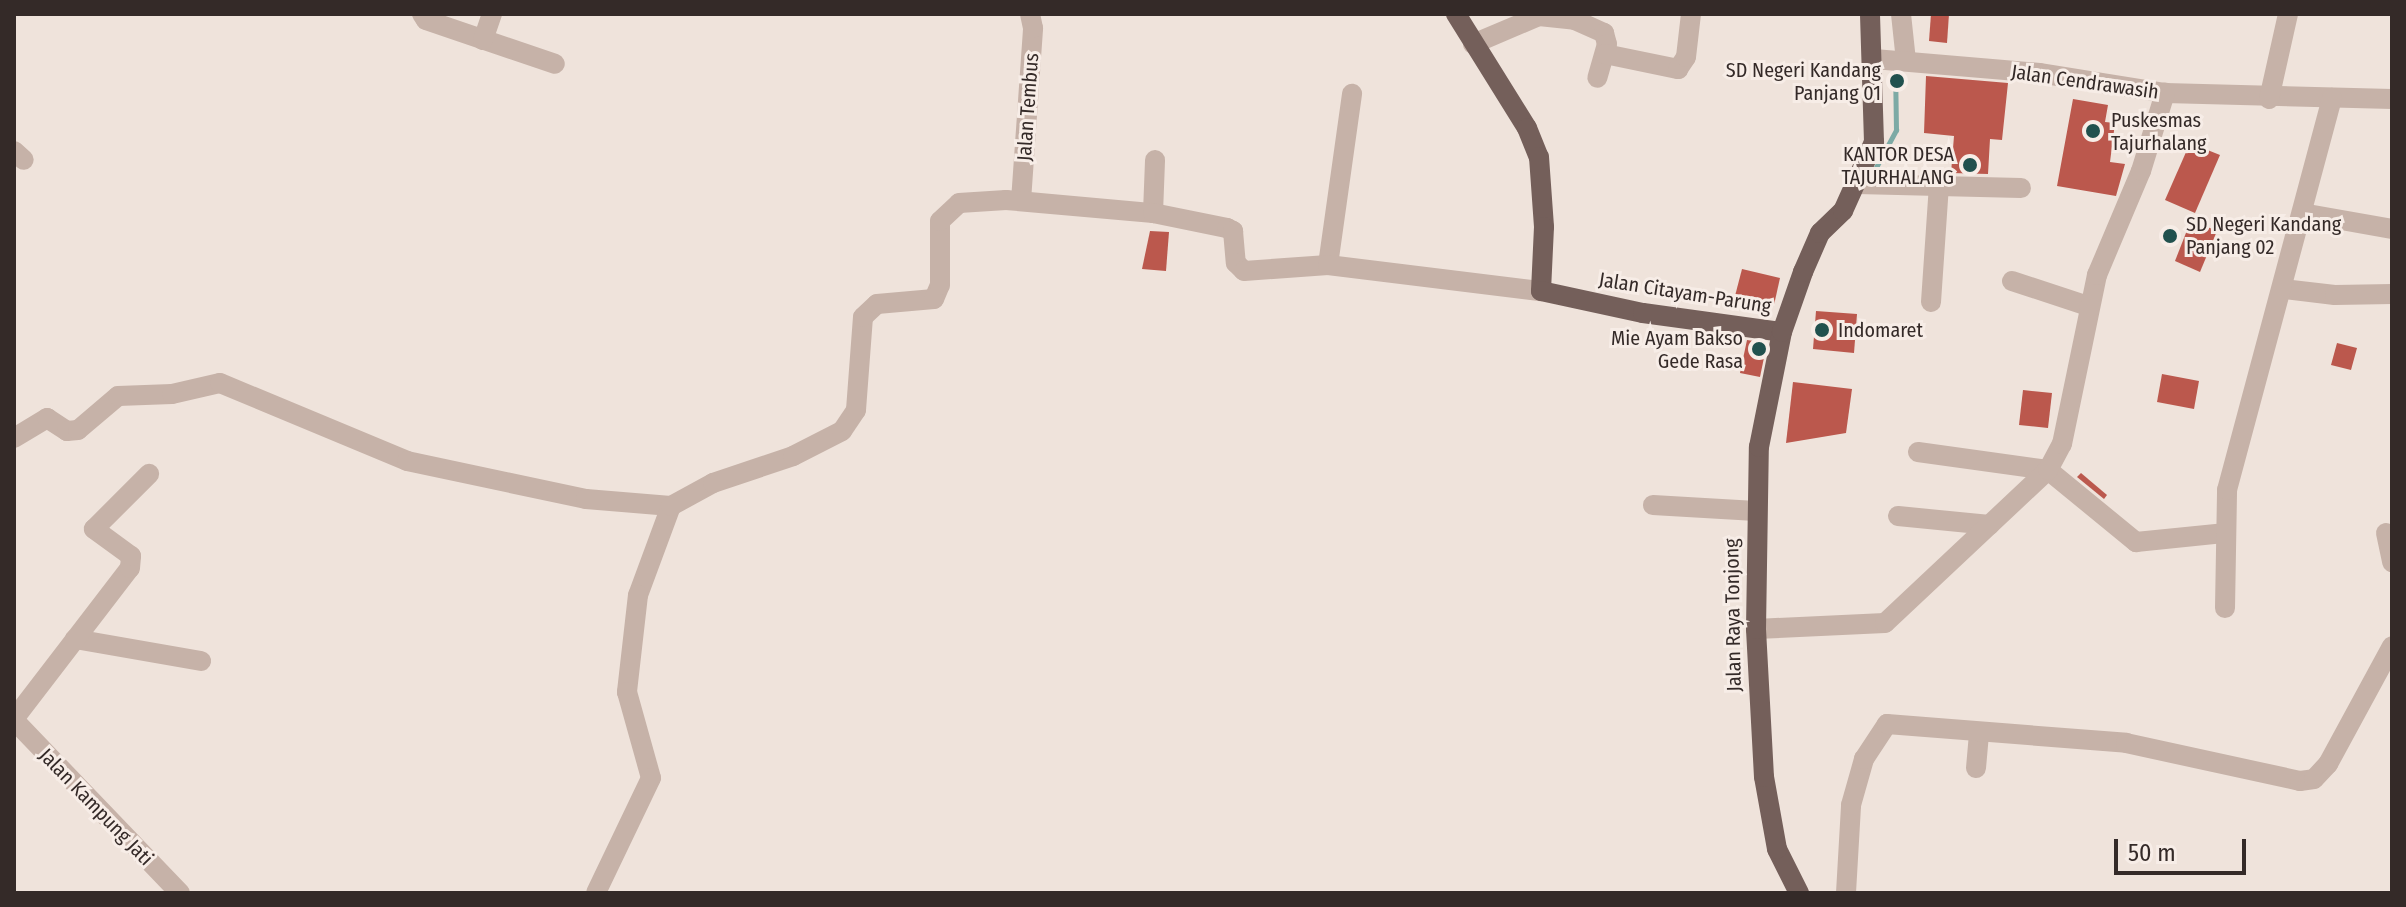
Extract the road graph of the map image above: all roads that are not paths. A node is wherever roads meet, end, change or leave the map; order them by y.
1 (422, 14) edge
2 (492, 14) edge
3 (1030, 14) edge
4 (1456, 14) edge
5 (1691, 14) edge
6 (1870, 14) edge
7 (1901, 14) edge
8 (2288, 14) edge
9 (483, 40) junction
10 (1473, 44) junction
11 (1605, 54) junction
12 (1892, 60) junction
13 (555, 64) dead end
14 (1597, 78) dead end
15 (2165, 93) junction
16 (1352, 94) dead end
17 (2332, 98) junction
18 (2269, 99) junction
19 (2392, 99) edge
20 (1155, 160) dead end
21 (1857, 184) junction
22 (1939, 184) junction
23 (2021, 188) dead end
24 (1021, 201) junction
25 (1153, 213) junction
26 (2302, 213) junction
27 (2392, 229) edge
28 (1328, 265) junction
29 (2012, 281) dead end
30 (2284, 289) junction
31 (1541, 291) junction
32 (2392, 294) edge
33 (1931, 302) dead end
34 (2088, 306) junction
35 (1782, 332) junction
36 (14, 438) edge
37 (1918, 452) dead end
38 (2048, 470) junction
39 (149, 474) dead end
40 (1653, 505) dead end
41 (671, 506) junction
42 (1756, 511) junction
43 (1898, 516) dead end
44 (1990, 525) junction
45 (2224, 533) junction
46 (2386, 533) dead end
47 (2392, 562) edge
48 (2225, 608) dead end
49 (1756, 629) junction
50 (75, 639) junction
51 (2392, 646) edge
52 (201, 661) dead end
53 (14, 720) edge
54 (1979, 733) junction
55 (1976, 768) dead end
56 (180, 893) edge
57 (596, 893) edge
58 (1799, 893) edge
59 (1846, 893) edge

1 - 9 street
2 - 9 street
3 - 24 street, Jalan Tembus
4 - 10 main road
5 - 11 street
6 - 12 main road, Jalan Citayam-Parung
7 - 12 street
8 - 18 street
9 - 13 street
10 - 11 street
10 - 31 main road
11 - 14 street
12 - 15 street, Jalan Cendrawasih
12 - 21 main road, Jalan Citayam-Parung
15 - 18 street, Jalan Cendrawasih
15 - 34 street
16 - 28 street
17 - 18 street, Jalan Cendrawasih
17 - 19 street, Jalan Cendrawasih
17 - 26 street
20 - 25 street
21 - 22 street
21 - 35 main road, Jalan Citayam-Parung
22 - 23 street
22 - 33 street
24 - 25 street
24 - 41 street
25 - 28 street
26 - 27 street
26 - 30 street
28 - 31 street
29 - 34 street
30 - 32 street
30 - 45 street
31 - 35 main road, Jalan Citayam-Parung
34 - 38 street
35 - 42 main road, Jalan Raya Tonjong
36 - 41 street
37 - 38 street
38 - 44 street
38 - 45 street
39 - 50 street
40 - 42 street
41 - 57 street
42 - 49 main road, Jalan Raya Tonjong
43 - 44 street
44 - 49 street
45 - 48 street
46 - 47 street
49 - 58 main road, Jalan Raya Tonjong
50 - 52 street
50 - 53 street
51 - 54 street
53 - 56 street, Jalan Kampung Jati
54 - 55 street
54 - 59 street

